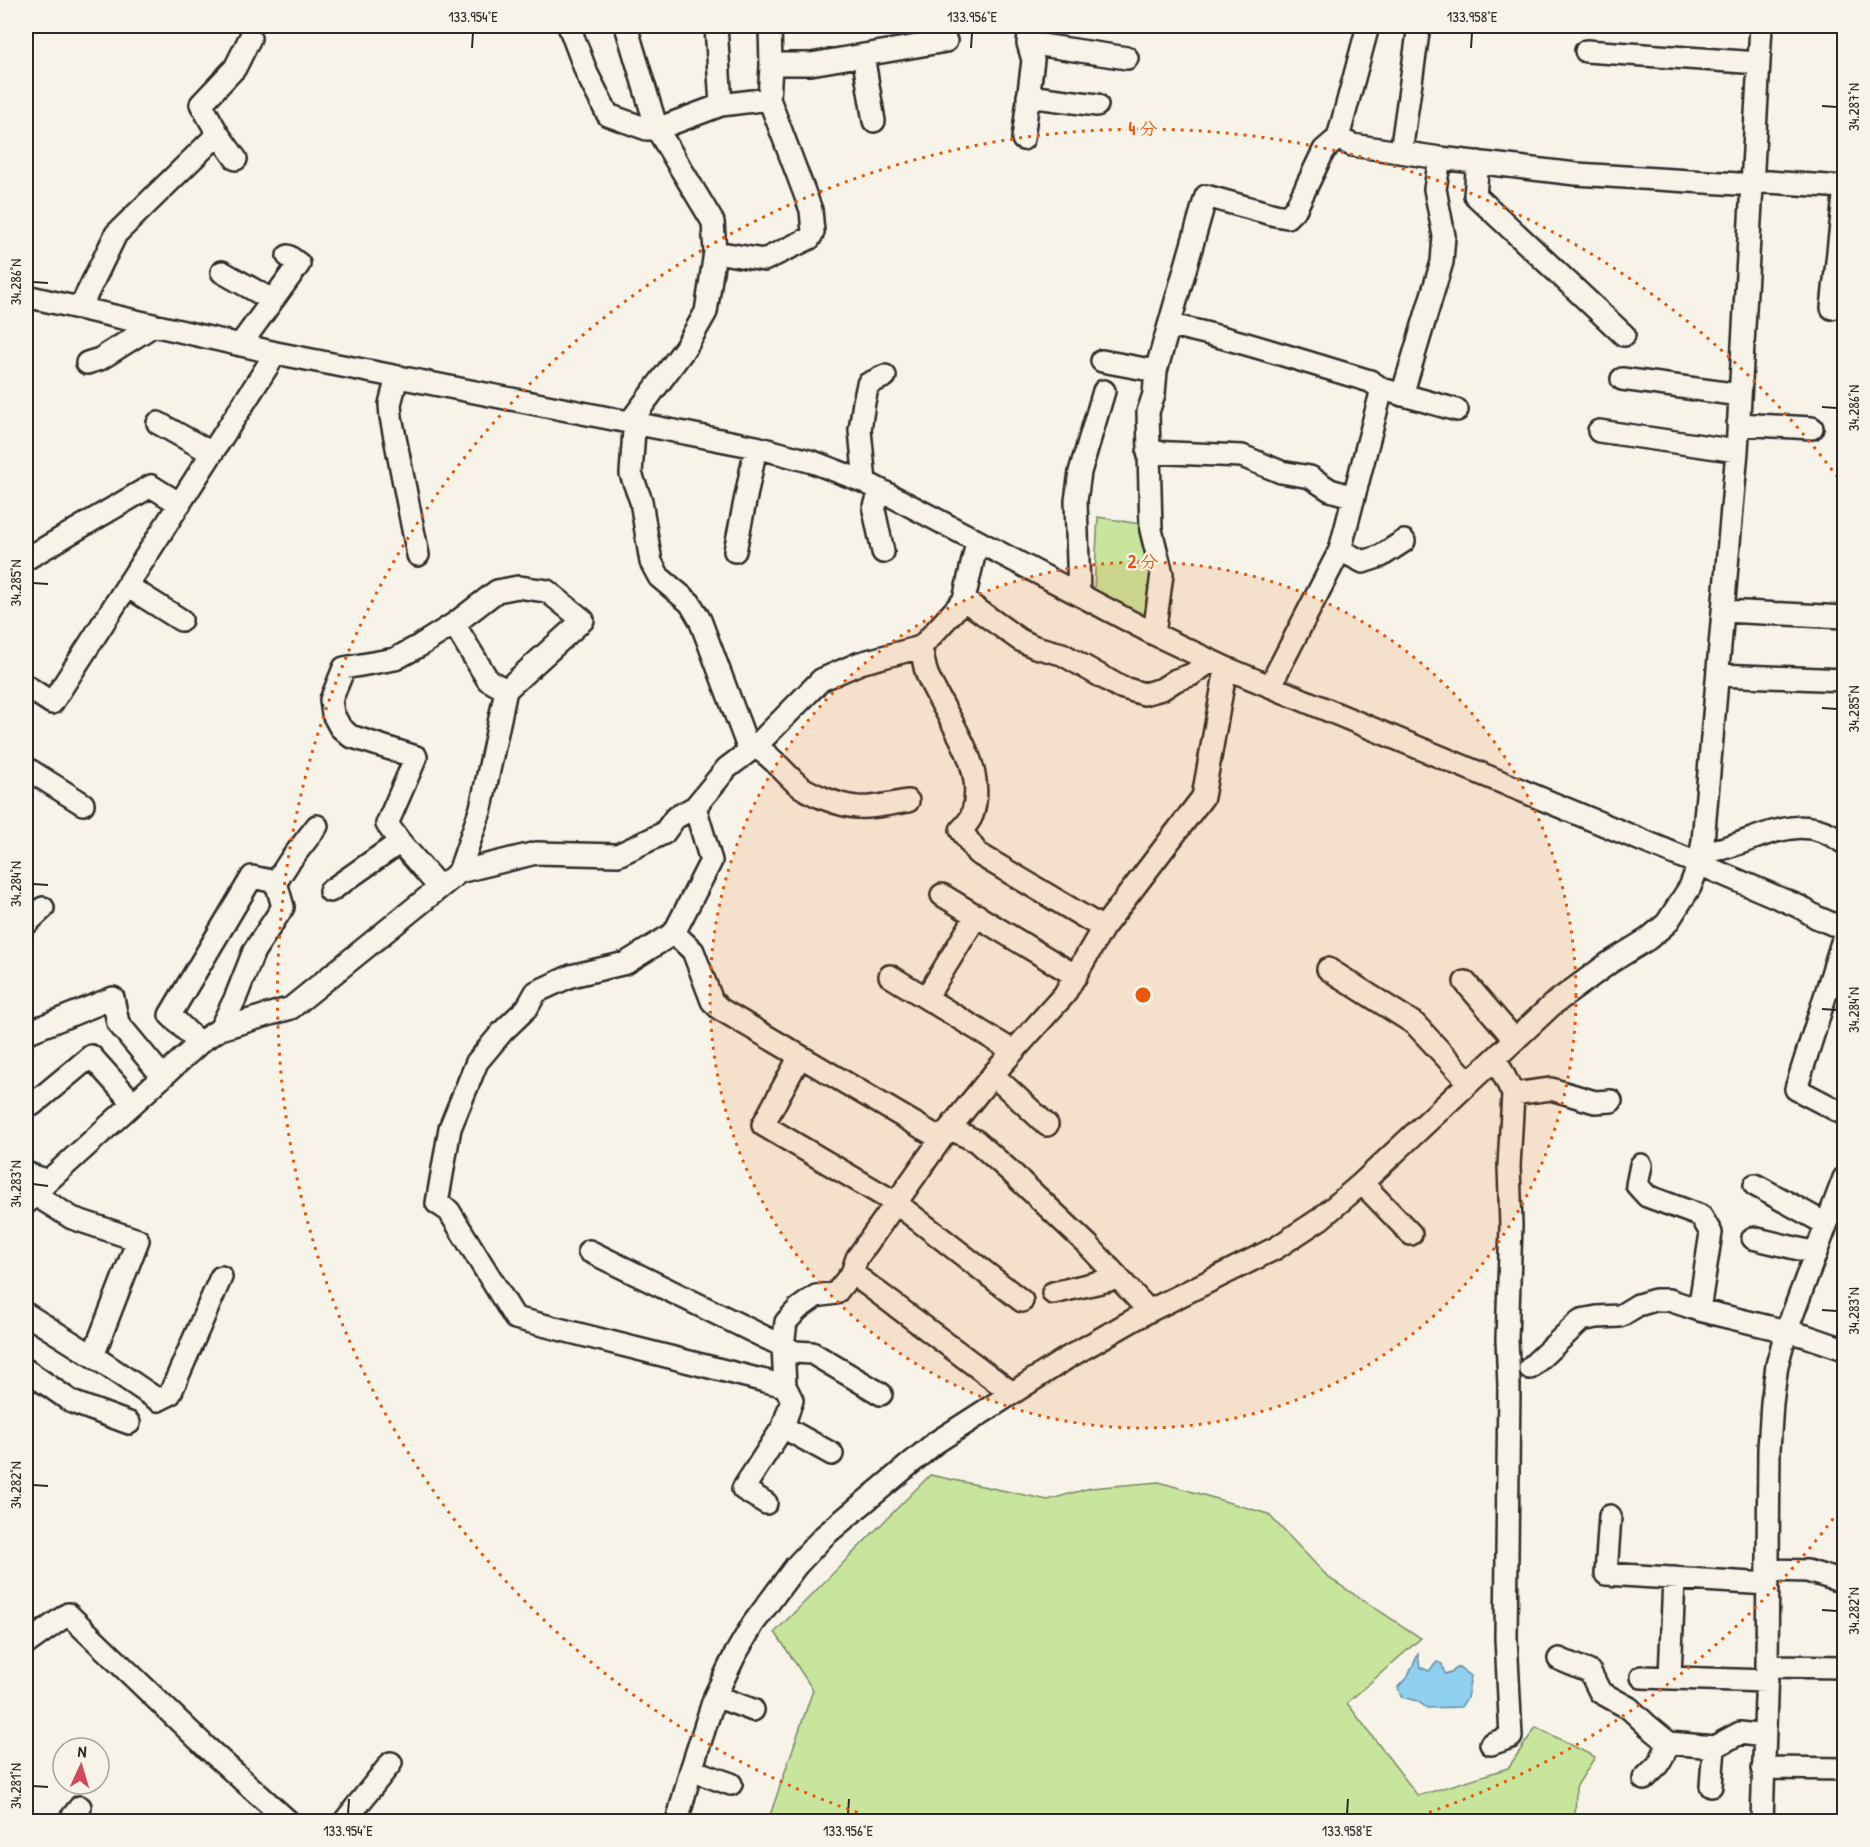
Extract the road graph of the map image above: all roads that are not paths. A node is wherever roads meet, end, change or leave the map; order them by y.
1 (569, 26) edge
2 (626, 26) edge
3 (716, 26) edge
4 (770, 26) edge
5 (1368, 26) edge
6 (1419, 26) edge
7 (1761, 26) edge
8 (1029, 34) edge
9 (250, 38) dead end
10 (946, 41) dead end
11 (1586, 51) dead end
12 (863, 55) junction
13 (1127, 58) dead end
14 (1759, 63) junction
15 (771, 64) junction
16 (1028, 96) junction
17 (769, 99) junction
18 (721, 105) junction
19 (1097, 105) dead end
20 (872, 121) dead end
21 (657, 129) junction
22 (218, 134) junction
23 (1338, 138) junction
24 (1023, 139) dead end
25 (1401, 152) junction
26 (1440, 158) junction
27 (236, 159) dead end
28 (1478, 162) junction
29 (1752, 183) junction
30 (1845, 187) edge
31 (1845, 196) edge
32 (715, 252) junction
33 (288, 256) dead end
34 (222, 272) dead end
35 (26, 296) edge
36 (272, 300) junction
37 (80, 308) junction
38 (1832, 308) dead end
39 (154, 325) junction
40 (1170, 325) junction
41 (1624, 335) dead end
42 (240, 345) junction
43 (276, 353) junction
44 (1102, 361) dead end
45 (87, 363) dead end
46 (1156, 371) junction
47 (885, 376) dead end
48 (397, 377) junction
49 (1622, 379) dead end
50 (1104, 391) dead end
51 (1392, 392) junction
52 (1740, 395) junction
53 (1457, 410) dead end
54 (630, 422) junction
55 (158, 423) dead end
56 (1738, 424) junction
57 (1812, 428) dead end
58 (1599, 431) dead end
59 (756, 447) junction
60 (1737, 451) junction
61 (1148, 452) junction
62 (212, 453) junction
63 (873, 486) junction
64 (1354, 497) junction
65 (180, 504) junction
66 (1404, 541) dead end
67 (977, 542) junction
68 (1340, 550) junction
69 (735, 551) dead end
70 (883, 552) dead end
71 (418, 555) dead end
72 (26, 559) edge
73 (127, 586) junction
74 (1079, 593) junction
75 (964, 600) junction
76 (1724, 611) junction
77 (1845, 617) edge
78 (181, 620) dead end
79 (454, 624) junction
80 (1154, 634) junction
81 (921, 647) junction
82 (1218, 664) junction
83 (1718, 675) junction
84 (1845, 680) edge
85 (26, 686) edge
86 (1272, 687) junction
87 (506, 690) junction
88 (756, 746) junction
89 (26, 768) edge
90 (908, 801) dead end
91 (83, 804) dead end
92 (695, 807) junction
93 (317, 826) dead end
94 (400, 842) junction
95 (1845, 843) edge
96 (1700, 858) junction
97 (459, 872) junction
98 (276, 882) junction
99 (439, 887) junction
100 (330, 891) dead end
101 (942, 895) dead end
102 (43, 908) dead end
103 (977, 915) junction
104 (26, 924) edge
105 (1103, 928) junction
106 (1845, 929) edge
107 (674, 933) junction
108 (1845, 936) edge
109 (1328, 969) dead end
110 (890, 976) dead end
111 (1076, 976) junction
112 (1465, 982) dead end
113 (926, 998) junction
114 (220, 1029) junction
115 (26, 1033) edge
116 (1515, 1040) junction
117 (199, 1043) junction
118 (1013, 1051) junction
119 (800, 1056) junction
120 (1496, 1059) junction
121 (993, 1075) junction
122 (162, 1076) junction
123 (1469, 1082) junction
124 (1513, 1094) junction
125 (1611, 1101) dead end
126 (133, 1103) junction
127 (26, 1105) edge
128 (1845, 1114) edge
129 (1047, 1125) dead end
130 (946, 1134) junction
131 (1641, 1165) dead end
132 (26, 1173) edge
133 (1845, 1178) edge
134 (1362, 1183) junction
135 (1755, 1185) dead end
136 (36, 1192) edge
137 (897, 1203) junction
138 (1826, 1224) junction
139 (1411, 1234) dead end
140 (1753, 1238) dead end
141 (589, 1251) dead end
142 (1816, 1253) junction
143 (852, 1273) junction
144 (221, 1277) dead end
145 (1118, 1278) junction
146 (1053, 1293) dead end
147 (1022, 1301) dead end
148 (1699, 1310) junction
149 (1149, 1311) junction
150 (26, 1314) edge
151 (1786, 1332) junction
152 (783, 1346) junction
153 (1845, 1349) edge
154 (96, 1358) junction
155 (1530, 1368) dead end
156 (26, 1370) edge
157 (785, 1386) junction
158 (1012, 1393) junction
159 (881, 1394) dead end
160 (129, 1423) dead end
161 (783, 1427) junction
162 (832, 1454) dead end
163 (766, 1503) dead end
164 (1610, 1516) dead end
165 (1768, 1577) junction
166 (1674, 1578) junction
167 (1845, 1582) edge
168 (26, 1644) edge
169 (1559, 1659) dead end
170 (1845, 1667) edge
171 (1767, 1673) junction
172 (1642, 1677) dead end
173 (1670, 1677) junction
174 (716, 1696) junction
175 (753, 1710) dead end
176 (1764, 1736) junction
177 (1669, 1743) junction
178 (1491, 1744) dead end
179 (1714, 1747) junction
180 (391, 1763) dead end
181 (1763, 1768) junction
182 (1845, 1769) edge
183 (691, 1770) junction
184 (1644, 1779) dead end
185 (731, 1784) dead end
186 (1711, 1786) dead end
187 (289, 1821) edge
188 (344, 1821) edge
189 (677, 1821) edge
190 (1762, 1821) edge

1 - 21 street
2 - 21 street
3 - 18 street
4 - 15 street
5 - 23 street
6 - 25 street
7 - 14 street
8 - 13 street
8 - 16 street
9 - 22 street
10 - 12 street
11 - 14 street
12 - 15 street
12 - 20 street
14 - 29 street
15 - 17 street
16 - 19 street
16 - 24 street
17 - 18 street
17 - 32 street
18 - 21 street
21 - 32 street
22 - 27 street
22 - 37 street
23 - 25 street
23 - 40 street
25 - 26 street
26 - 28 street
26 - 51 street
28 - 29 street
28 - 41 street
29 - 30 street
29 - 52 street
31 - 38 street
32 - 54 street
33 - 36 street
34 - 36 street
35 - 37 street
36 - 42 street
37 - 39 street
39 - 42 street
39 - 45 street
40 - 46 street
40 - 51 street
42 - 43 street
43 - 48 street
43 - 62 street
44 - 46 street
46 - 61 street
47 - 63 street
48 - 54 street
48 - 71 street
49 - 52 street
50 - 74 street
51 - 53 street
51 - 64 street
52 - 56 street
54 - 59 street
54 - 88 street
55 - 62 street
56 - 57 street
56 - 60 street
58 - 60 street
59 - 63 street
59 - 69 street
60 - 76 street
61 - 64 street
61 - 80 street
62 - 65 street
63 - 67 street
63 - 70 street
64 - 68 street
65 - 72 street
65 - 73 street
66 - 68 street
67 - 74 street
67 - 75 street
68 - 86 street
73 - 78 street
73 - 85 street
74 - 80 street
75 - 81 street
75 - 82 street
76 - 77 street
76 - 83 street
79 - 87 street
79 - 87 street
79 - 94 street
80 - 82 street
81 - 88 street
81 - 105 street
82 - 86 street
82 - 105 street
83 - 84 street
83 - 96 street
86 - 96 street
87 - 97 street
88 - 90 street
88 - 92 street
89 - 91 street
92 - 97 street
92 - 107 street
93 - 98 street
94 - 99 street
94 - 100 street
95 - 96 street
96 - 106 street
96 - 116 street
97 - 99 street
98 - 114 street
98 - 117 street
99 - 114 street
101 - 103 street
102 - 104 street
103 - 111 street
103 - 113 street
105 - 111 street
107 - 119 street
107 - 157 street
108 - 128 street
109 - 123 street
110 - 113 street
111 - 118 street
112 - 116 street
113 - 118 street
114 - 117 street
115 - 122 street
116 - 120 street
117 - 122 street
118 - 121 street
119 - 130 street
119 - 137 street
120 - 123 street
120 - 124 street
121 - 129 street
121 - 130 street
122 - 126 street
123 - 134 street
124 - 125 street
124 - 178 street
126 - 127 street
126 - 136 street
130 - 137 street
130 - 145 street
131 - 148 street
132 - 136 street
133 - 138 street
134 - 139 street
134 - 149 street
135 - 138 street
136 - 154 street
137 - 143 street
137 - 147 street
138 - 142 street
140 - 142 street
141 - 152 street
142 - 151 street
143 - 152 street
143 - 158 street
144 - 154 street
145 - 146 street
145 - 149 street
148 - 151 street
148 - 155 street
149 - 158 street
150 - 154 street
151 - 153 street
151 - 165 street
152 - 157 street
152 - 159 street
156 - 160 street
157 - 161 street
158 - 174 street
161 - 162 street
161 - 163 street
164 - 166 street
165 - 166 street
165 - 167 street
165 - 171 street
166 - 173 street
168 - 187 street
169 - 177 street
170 - 171 street
171 - 173 street
171 - 176 street
172 - 173 street
174 - 175 street
174 - 183 street
176 - 179 street
176 - 181 street
177 - 179 street
177 - 184 street
179 - 186 street
180 - 188 street
181 - 182 street
181 - 190 street
183 - 185 street
183 - 189 street

